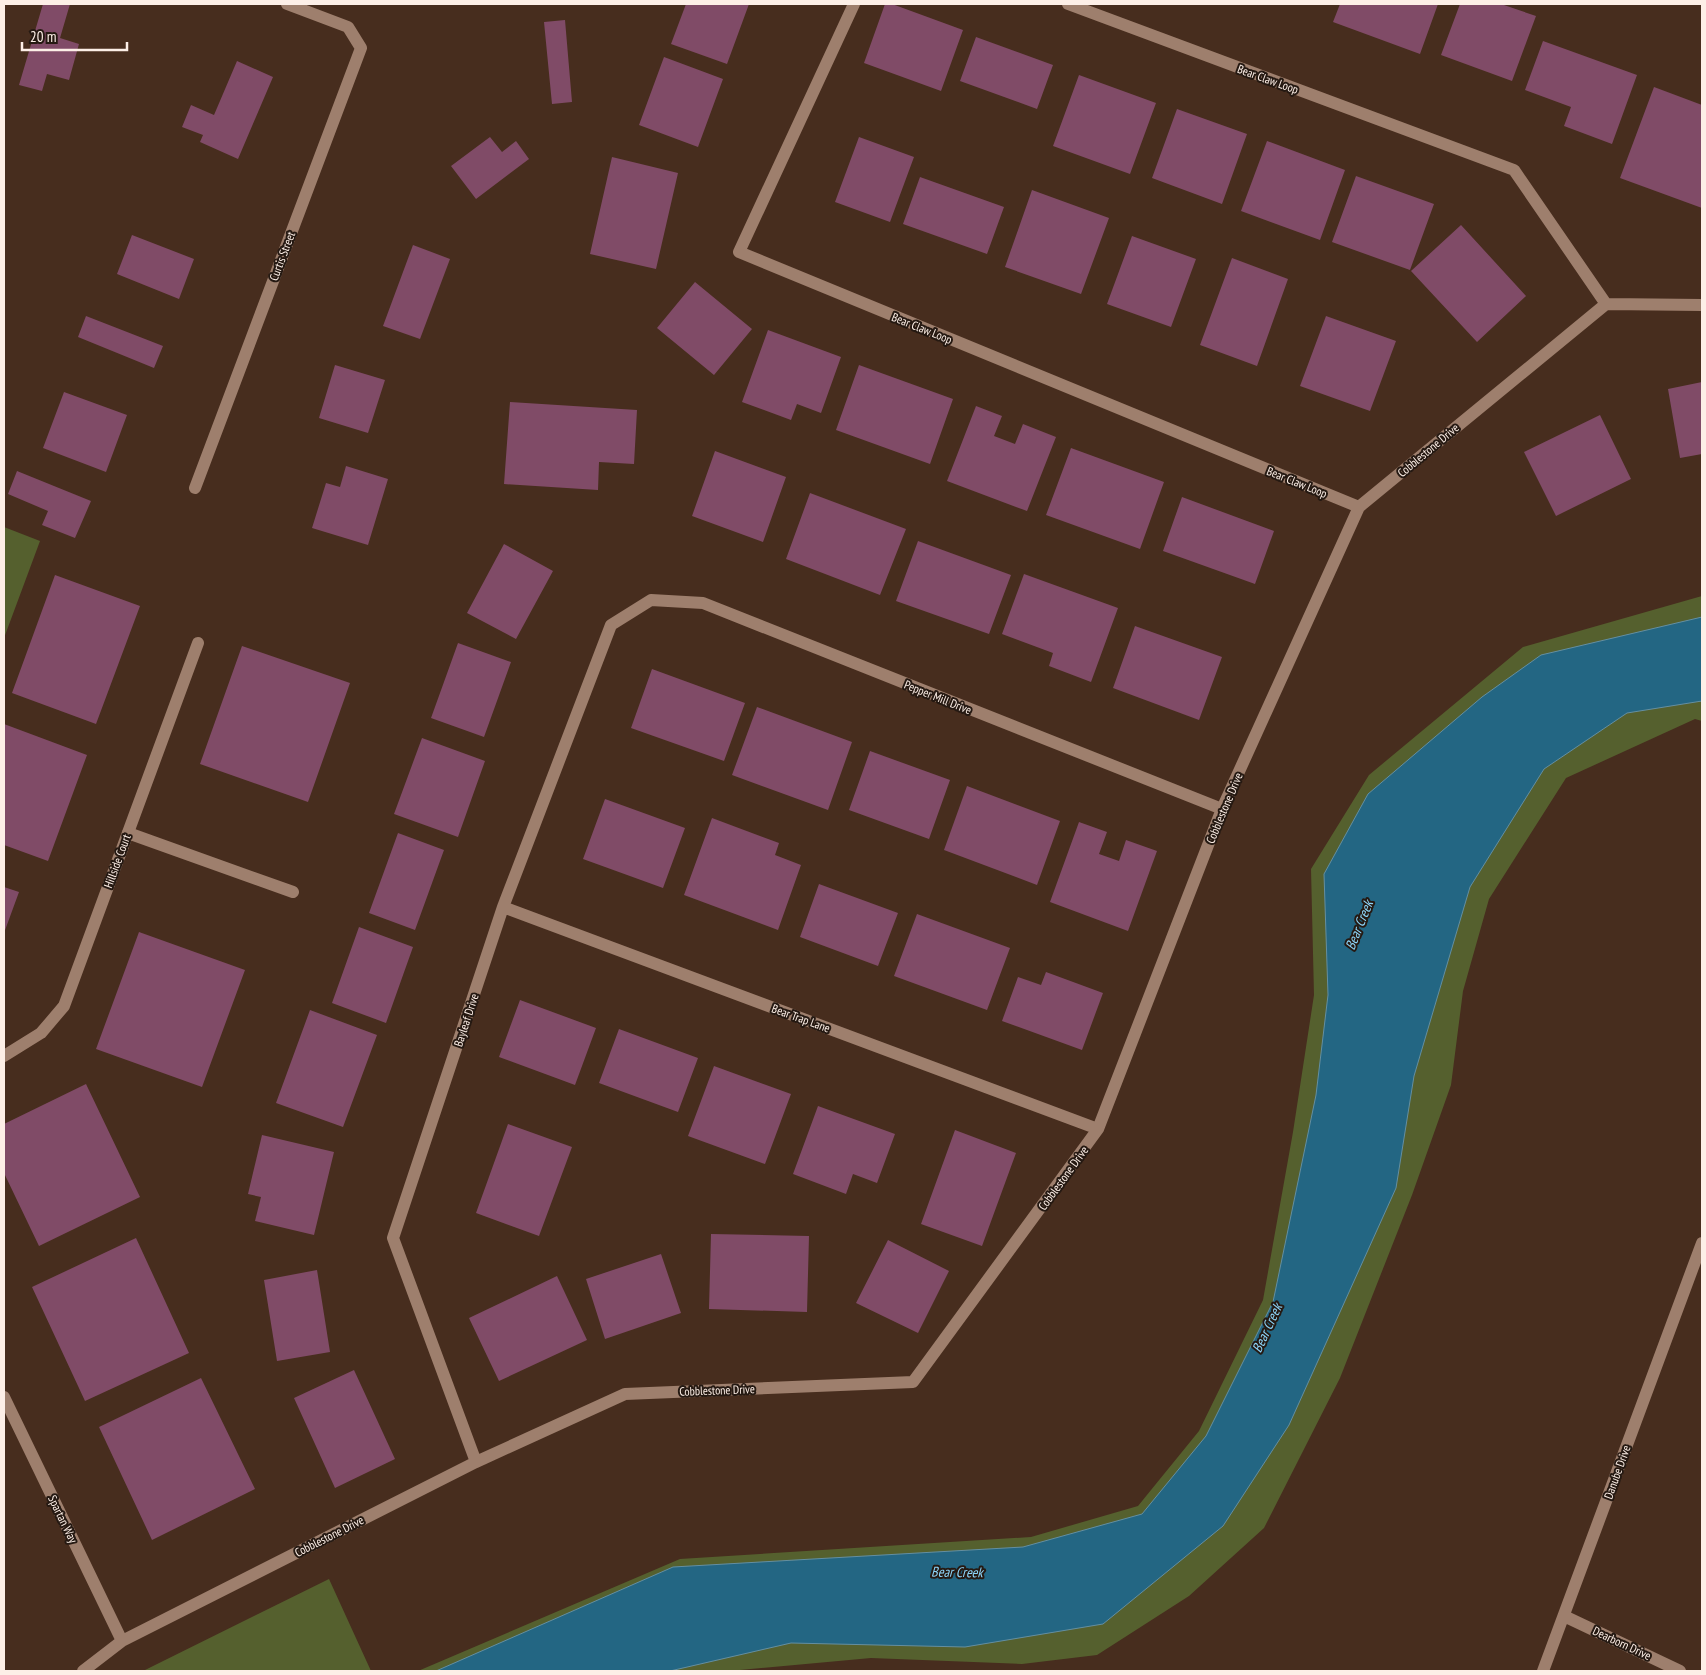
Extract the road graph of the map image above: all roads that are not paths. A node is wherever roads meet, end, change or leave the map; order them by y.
1 (287, 4) edge
2 (854, 4) edge
3 (1068, 4) edge
4 (1606, 304) junction
5 (1702, 305) edge
6 (195, 488) dead end
7 (1359, 508) junction
8 (651, 600) joint
9 (198, 643) dead end
10 (1222, 809) junction
11 (128, 833) junction
12 (293, 892) dead end
13 (504, 907) junction
14 (4, 1056) edge
15 (1098, 1129) junction
16 (1702, 1243) edge
17 (1696, 1272) edge
18 (4, 1399) edge
19 (476, 1462) junction
20 (1564, 1616) junction
21 (122, 1641) junction
22 (83, 1671) edge
23 (1543, 1671) edge
24 (1680, 1671) edge

1 - 6 street, Curtis Street
2 - 7 street, Bear Claw Loop
3 - 4 street, Bear Claw Loop
4 - 5 street
4 - 7 street, Cobblestone Drive
7 - 10 street, Cobblestone Drive
8 - 10 street, Pepper Mill Drive
8 - 13 street, Bayleaf Drive
9 - 11 street, Hillside Court
10 - 15 street, Cobblestone Drive
11 - 12 street
11 - 14 street, Hillside Court
13 - 15 street, Bear Trap Lane
13 - 19 street, Bayleaf Drive
15 - 19 street, Cobblestone Drive
16 - 17 street, Danube Drive
17 - 20 street, Danube Drive
18 - 21 street, Spartan Way
19 - 21 street, Cobblestone Drive
20 - 23 street, Danube Drive
20 - 24 street, Dearborn Drive
21 - 22 street, Cobblestone Drive

